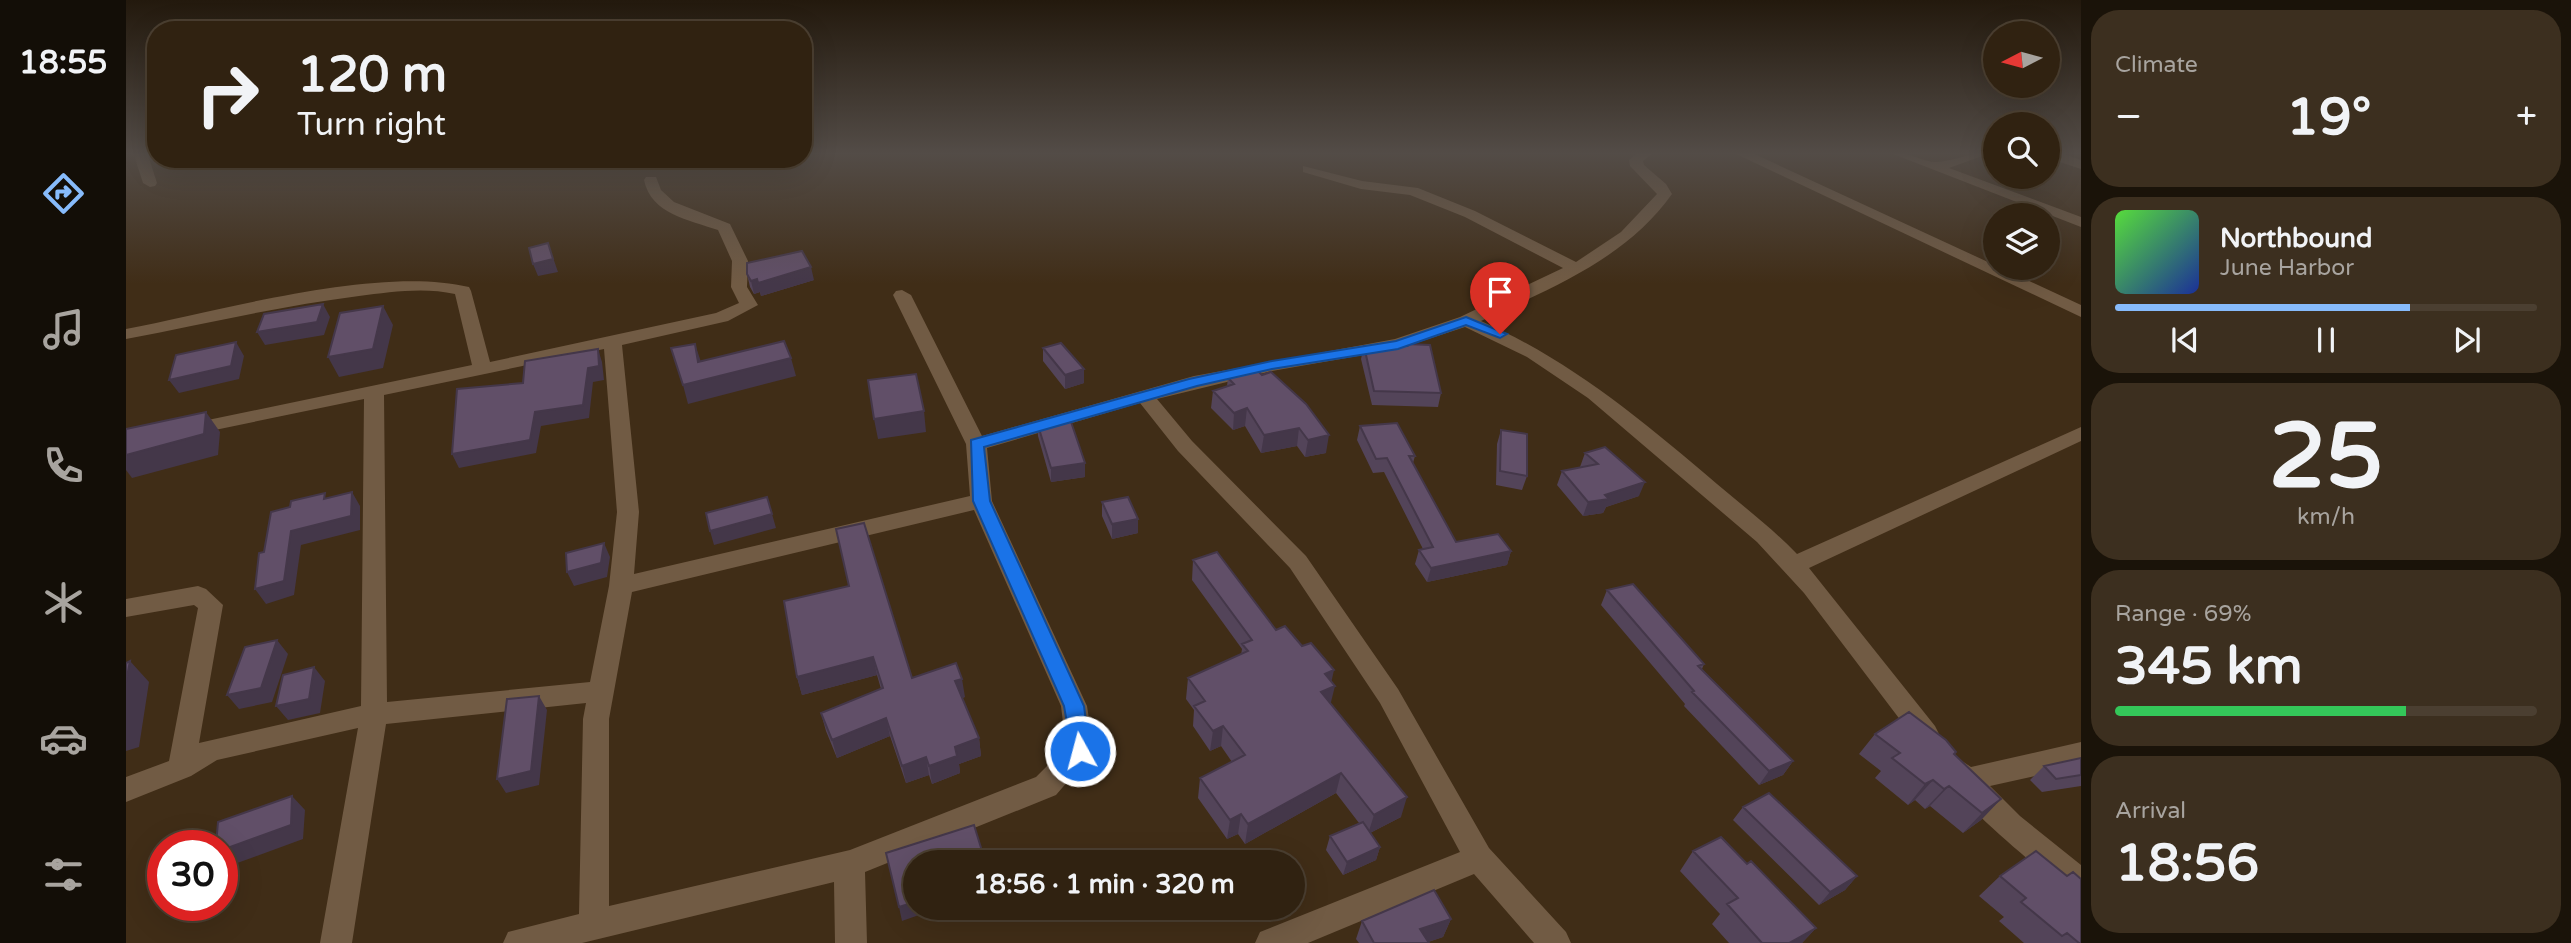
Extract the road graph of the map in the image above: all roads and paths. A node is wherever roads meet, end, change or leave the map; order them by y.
1 (656, 196) edge
2 (1425, 196) edge
3 (1663, 196) edge
4 (1833, 196) edge
5 (2012, 196) edge
6 (2081, 222) edge
7 (1577, 269) junction
8 (902, 295) dead end
9 (2081, 312) edge
10 (1466, 321) junction
11 (126, 334) edge
12 (613, 342) junction
13 (482, 368) junction
14 (374, 392) junction
15 (1145, 397) junction
16 (2081, 433) edge
17 (165, 435) edge
18 (976, 444) junction
19 (981, 501) junction
20 (1794, 565) junction
21 (621, 586) junction
22 (126, 607) edge
23 (601, 691) junction
24 (374, 714) junction
25 (2081, 754) edge
26 (181, 768) junction
27 (1965, 780) junction
28 (126, 790) edge
29 (1479, 858) junction
30 (850, 864) junction
31 (2081, 884) edge
32 (594, 923) junction
33 (336, 943) edge
34 (519, 943) edge
35 (851, 943) edge
36 (1270, 943) edge
37 (1555, 943) edge

1 - 12 street
2 - 7 street
3 - 7 street
4 - 9 street
5 - 6 street
7 - 10 street
8 - 18 street
10 - 15 street
10 - 20 street
11 - 13 street
12 - 13 street
12 - 21 street
13 - 14 street
14 - 17 street
14 - 24 street
15 - 18 street
15 - 29 street
16 - 20 street
18 - 19 street
19 - 21 street
19 - 30 street
20 - 27 street
21 - 23 street
22 - 26 street
23 - 24 street
23 - 32 street
24 - 26 street
24 - 33 street
25 - 27 street
26 - 28 street
27 - 31 street
29 - 36 street
29 - 37 street
30 - 32 street
30 - 35 street
32 - 34 street

